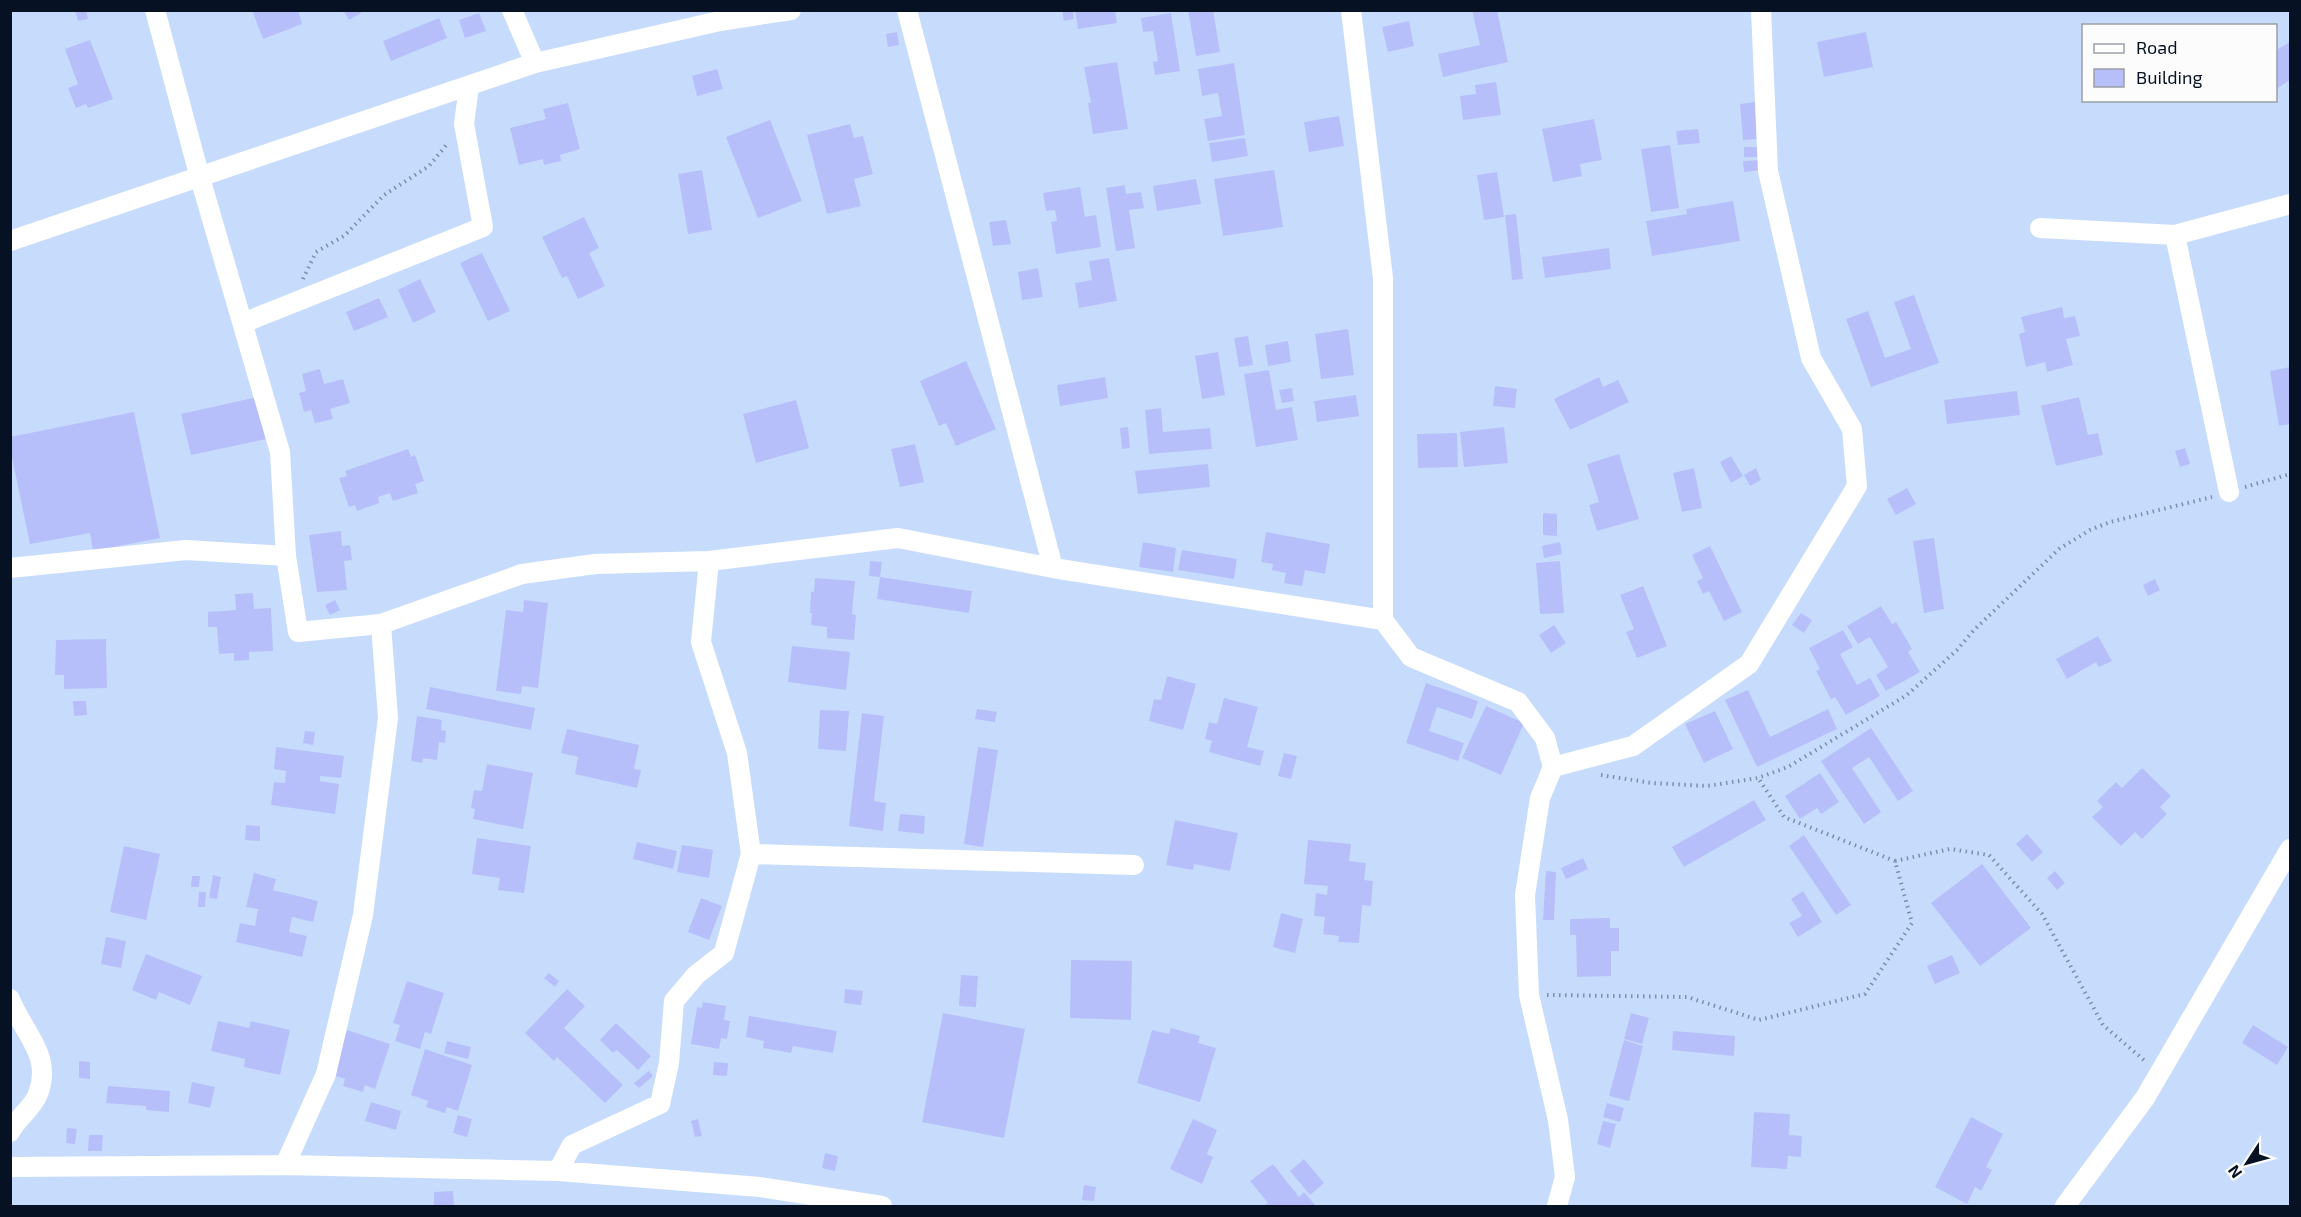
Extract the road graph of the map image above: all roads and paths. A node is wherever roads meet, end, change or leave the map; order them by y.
1 (154, 10) edge
2 (512, 10) edge
3 (791, 10) edge
4 (907, 10) edge
5 (1351, 10) edge
6 (1761, 10) edge
7 (535, 63) junction
8 (469, 86) junction
9 (464, 124) junction
10 (200, 178) junction
11 (2290, 204) edge
12 (2040, 228) dead end
13 (2175, 235) junction
14 (10, 241) edge
15 (291, 304) junction
16 (243, 323) junction
17 (2290, 474) edge
18 (2229, 492) junction
19 (286, 556) junction
20 (709, 561) junction
21 (10, 568) edge
22 (1053, 568) junction
23 (1383, 620) junction
24 (381, 624) junction
25 (1553, 767) junction
26 (1597, 775) dead end
27 (1758, 778) junction
28 (2290, 849) edge
29 (751, 854) junction
30 (1895, 861) junction
31 (1134, 865) dead end
32 (1528, 995) junction
33 (10, 999) edge
34 (2160, 1073) junction
35 (10, 1132) edge
36 (285, 1166) junction
37 (10, 1167) edge
38 (558, 1171) junction
39 (882, 1206) edge
40 (1557, 1206) edge
41 (2066, 1206) edge

1 - 10 street
2 - 7 street
3 - 7 street
4 - 22 street
5 - 23 street
6 - 25 street
7 - 8 street
8 - 9 street
8 - 10 street
9 - 15 path
9 - 15 street
10 - 14 street
10 - 16 street
11 - 13 street
12 - 13 street
13 - 18 street
15 - 16 street
16 - 19 street
17 - 18 path
18 - 27 path
19 - 21 street
19 - 24 street
20 - 22 street
20 - 24 street
20 - 29 street
22 - 23 street
23 - 25 street
24 - 36 street
25 - 32 street
26 - 27 path
27 - 30 path
28 - 34 street
29 - 31 street
29 - 38 street
30 - 32 path
30 - 34 path
32 - 40 street
33 - 35 street
34 - 41 street
36 - 37 street
36 - 38 street
38 - 39 street

